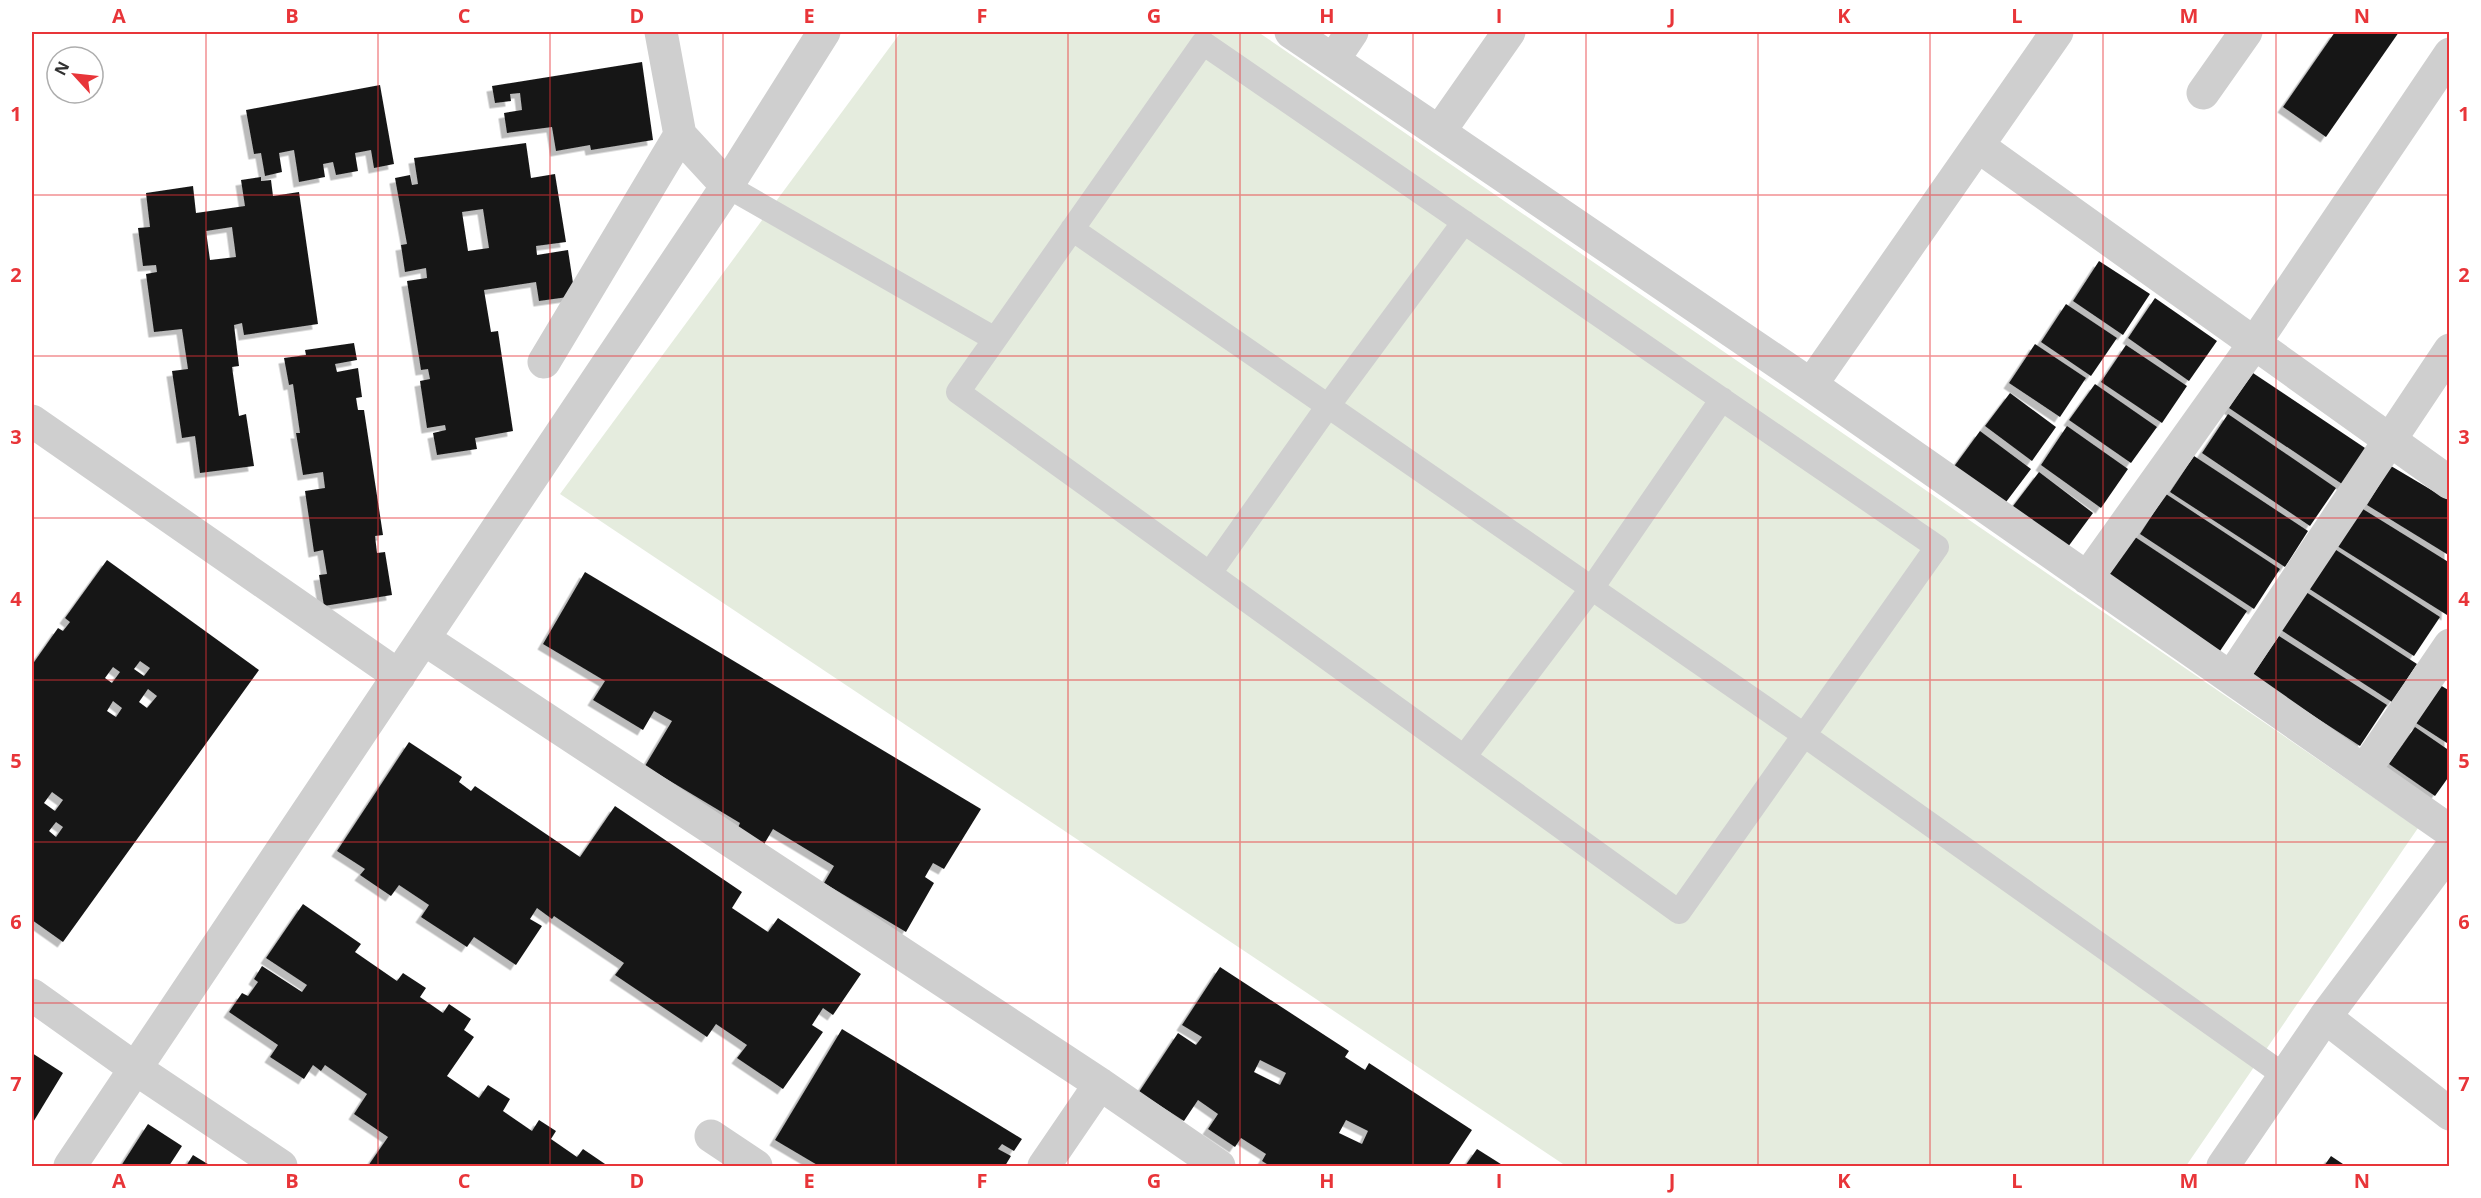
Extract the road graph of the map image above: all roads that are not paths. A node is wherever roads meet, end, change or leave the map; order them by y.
1 (661, 32) edge
2 (824, 32) edge
3 (1291, 32) edge
4 (1352, 32) edge
5 (1509, 32) edge
6 (2057, 32) edge
7 (2246, 32) edge
8 (2450, 54) edge
9 (1333, 60) junction
10 (2203, 93) dead end
11 (1439, 132) junction
12 (680, 135) junction
13 (1978, 146) junction
14 (728, 186) junction
15 (1464, 222) junction
16 (1072, 229) junction
17 (995, 339) junction
18 (2254, 344) junction
19 (2450, 350) edge
20 (544, 362) dead end
21 (1811, 385) junction
22 (1722, 399) junction
23 (1328, 406) junction
24 (32, 421) edge
25 (2389, 440) junction
26 (2450, 483) edge
27 (1210, 573) junction
28 (2087, 578) junction
29 (1592, 588) junction
30 (424, 639) junction
31 (2450, 645) edge
32 (399, 676) junction
33 (2231, 678) junction
34 (1804, 735) junction
35 (1464, 757) junction
36 (2364, 771) junction
37 (2450, 831) edge
38 (2450, 850) edge
39 (32, 995) edge
40 (2325, 1017) junction
41 (136, 1069) junction
42 (2285, 1076) junction
43 (1100, 1084) junction
44 (2450, 1114) edge
45 (711, 1136) dead end
46 (70, 1167) edge
47 (281, 1167) edge
48 (756, 1167) edge
49 (1044, 1167) edge
50 (1218, 1167) edge
51 (2223, 1167) edge

1 - 12 street
2 - 14 street
3 - 9 street
4 - 9 street
5 - 11 street
6 - 13 street
7 - 10 street
8 - 18 street
9 - 11 street
11 - 21 street
12 - 14 street
12 - 20 street
13 - 18 street
13 - 21 street
14 - 17 lane
14 - 30 street
15 - 16 lane
15 - 22 lane
15 - 23 lane
16 - 17 lane
16 - 23 lane
17 - 27 lane
18 - 25 street
18 - 28 street
19 - 25 street
21 - 28 street
22 - 29 lane
22 - 34 lane
23 - 27 lane
23 - 29 lane
24 - 32 street
25 - 26 street
25 - 33 street
27 - 35 lane
28 - 33 street
29 - 34 lane
29 - 35 lane
30 - 32 street
30 - 43 street
31 - 36 street
32 - 41 street
33 - 36 street
34 - 35 lane
34 - 42 lane
36 - 37 street
38 - 40 street
39 - 41 street
40 - 42 street
40 - 44 street
41 - 46 street
41 - 47 street
42 - 51 street
43 - 49 street
43 - 50 street
45 - 48 street

